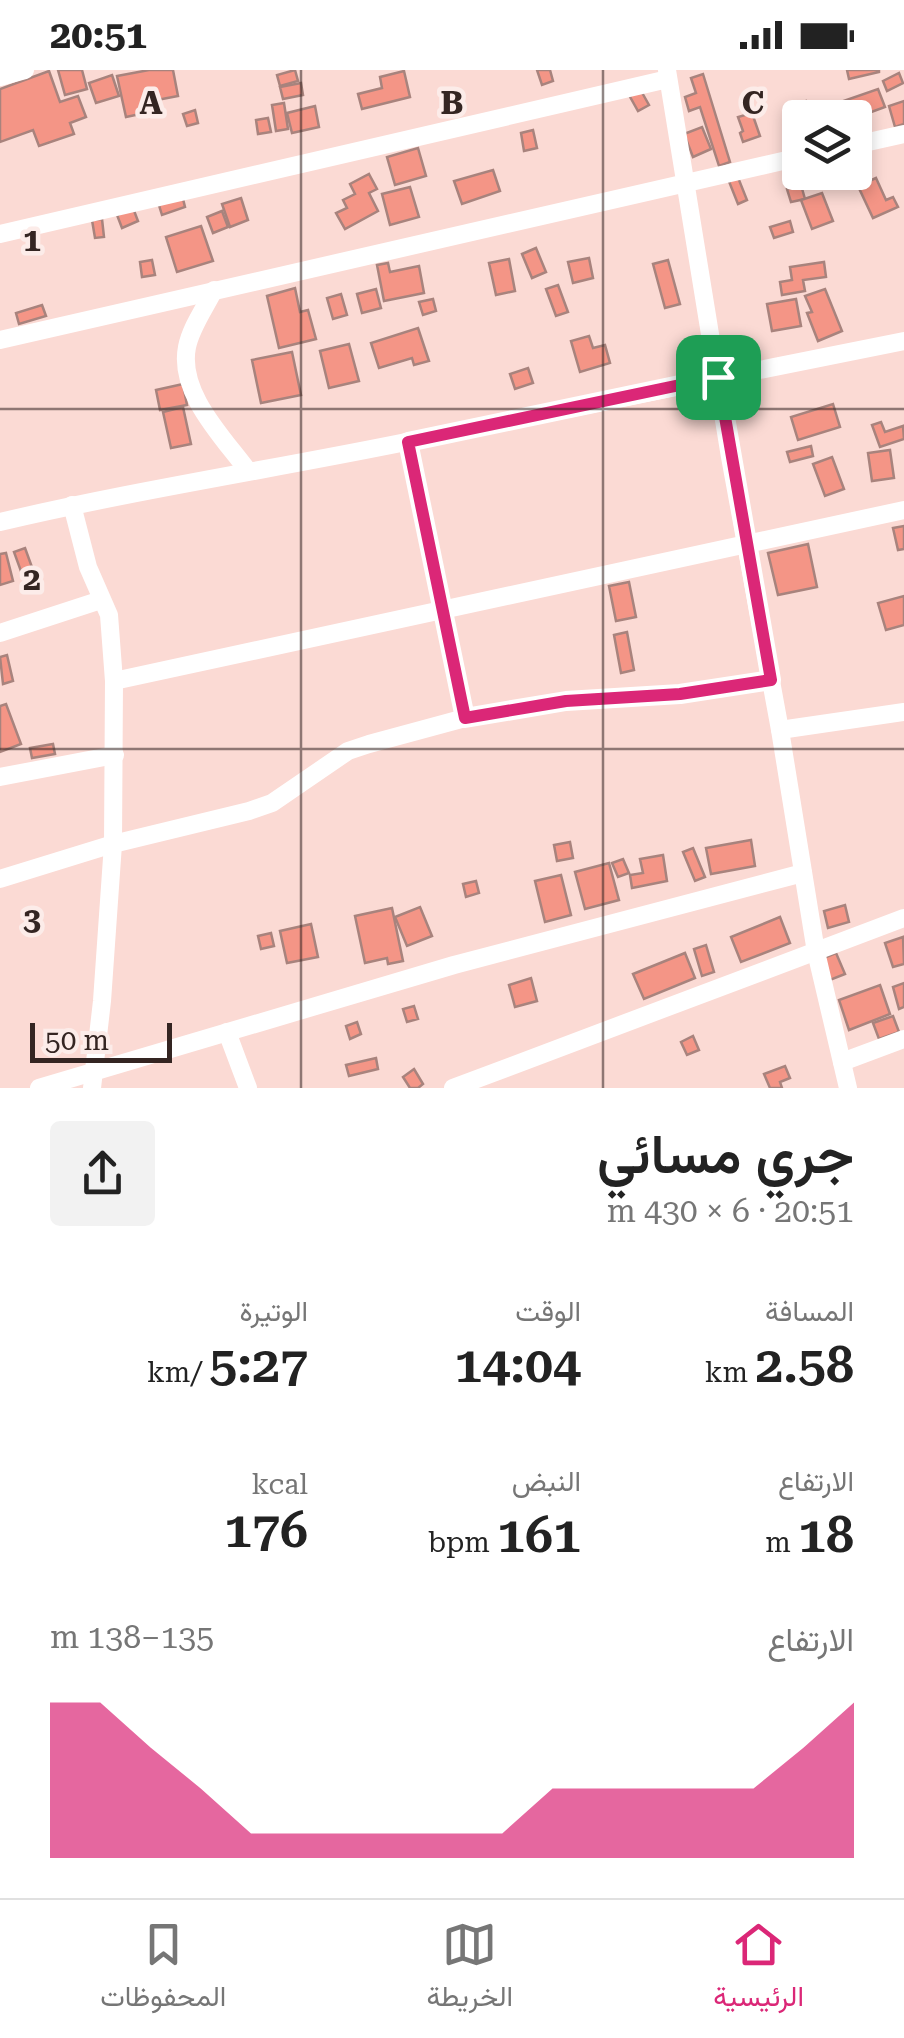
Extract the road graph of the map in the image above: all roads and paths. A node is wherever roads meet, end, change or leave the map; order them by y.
1 (24, 70) edge
2 (671, 73) edge
3 (0, 78) edge
4 (904, 134) edge
5 (872, 141) edge
6 (782, 161) edge
7 (687, 183) junction
8 (0, 234) edge
9 (214, 290) junction
10 (0, 340) edge
11 (904, 340) edge
12 (718, 377) junction
13 (408, 442) junction
14 (248, 471) junction
15 (72, 505) junction
16 (904, 510) edge
17 (0, 522) edge
18 (746, 543) junction
19 (101, 600) junction
20 (442, 611) junction
21 (0, 633) edge
22 (771, 680) junction
23 (114, 681) junction
24 (904, 712) edge
25 (465, 718) junction
26 (780, 730) junction
27 (115, 755) junction
28 (0, 777) edge
29 (114, 844) junction
30 (803, 873) junction
31 (0, 879) edge
32 (904, 918) edge
33 (816, 952) junction
34 (227, 1032) junction
35 (904, 1039) edge
36 (842, 1062) junction
37 (94, 1079) edge
38 (39, 1088) edge
39 (248, 1088) edge
40 (452, 1088) edge
41 (848, 1088) edge

1 - 3 street
2 - 7 street
2 - 8 street
4 - 5 street
6 - 7 street
7 - 9 street
7 - 12 street
9 - 10 street
9 - 14 street
11 - 12 street
12 - 13 street
12 - 18 street
13 - 14 street
13 - 20 street
14 - 15 street
15 - 17 street
15 - 19 street
16 - 18 street
18 - 20 street
18 - 22 street
19 - 21 street
19 - 23 street
20 - 23 street
20 - 25 street
22 - 25 street
22 - 26 street
23 - 27 street
24 - 26 street
25 - 29 street
26 - 30 street
27 - 28 street
27 - 29 street
29 - 31 street
29 - 37 street
30 - 33 street
30 - 34 street
32 - 33 street
33 - 36 street
33 - 40 street
34 - 37 street
34 - 39 street
35 - 36 street
36 - 41 street
37 - 38 street

